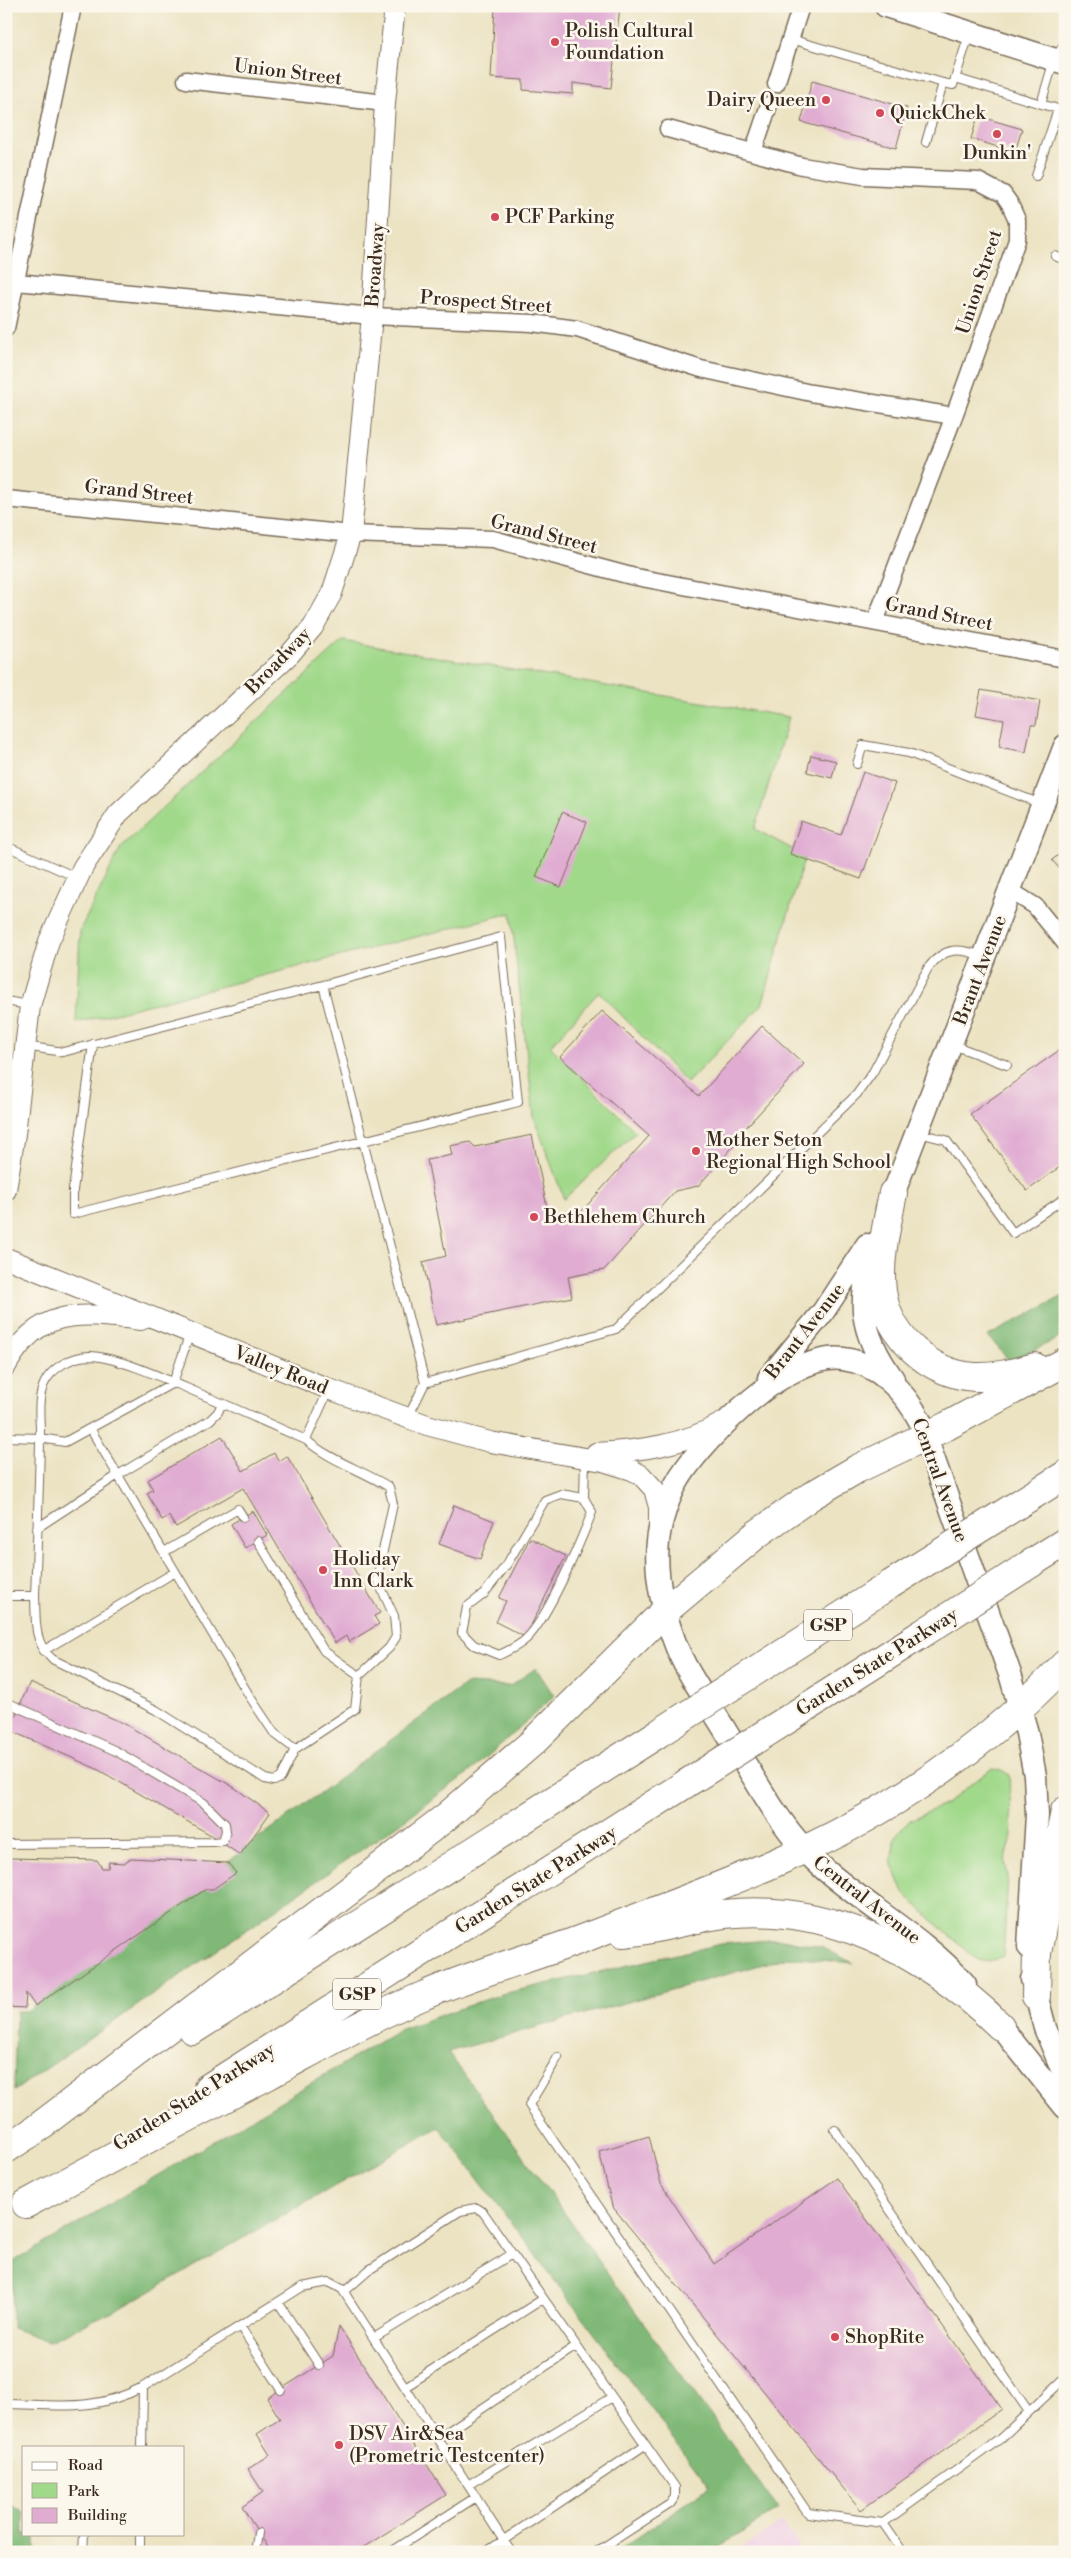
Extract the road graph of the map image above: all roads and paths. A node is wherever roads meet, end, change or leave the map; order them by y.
1 (73, 6) edge
2 (395, 6) edge
3 (886, 6) edge
4 (800, 7) edge
5 (969, 33) junction
6 (790, 39) junction
7 (1061, 55) edge
8 (955, 78) junction
9 (186, 80) dead end
10 (943, 83) junction
11 (776, 84) dead end
12 (385, 103) junction
13 (769, 104) dead end
14 (1041, 104) junction
15 (668, 129) dead end
16 (926, 142) dead end
17 (753, 152) junction
18 (1036, 176) dead end
19 (1055, 256) dead end
20 (1065, 260) edge
21 (11, 282) edge
22 (372, 316) junction
23 (6, 328) edge
24 (954, 416) junction
25 (6, 499) edge
26 (351, 534) junction
27 (875, 622) junction
28 (1065, 659) edge
29 (1065, 746) edge
30 (857, 764) dead end
31 (1043, 804) junction
32 (6, 846) edge
33 (78, 878) junction
34 (1011, 891) junction
35 (1065, 944) edge
36 (985, 957) junction
37 (323, 985) junction
38 (6, 1001) edge
39 (30, 1006) junction
40 (93, 1044) junction
41 (951, 1044) junction
42 (25, 1046) junction
43 (1007, 1065) dead end
44 (917, 1132) junction
45 (362, 1141) junction
46 (6, 1190) edge
47 (893, 1193) junction
48 (1065, 1198) edge
49 (6, 1258) edge
50 (181, 1330) junction
51 (1065, 1358) edge
52 (1065, 1362) edge
53 (6, 1366) edge
54 (172, 1383) junction
55 (424, 1383) junction
56 (329, 1389) junction
57 (904, 1394) junction
58 (222, 1403) junction
59 (737, 1411) junction
60 (408, 1418) junction
61 (91, 1430) junction
62 (925, 1436) junction
63 (6, 1437) edge
64 (40, 1438) junction
65 (306, 1440) junction
66 (564, 1453) junction
67 (585, 1457) junction
68 (1065, 1474) edge
69 (118, 1475) junction
70 (584, 1498) junction
71 (243, 1517) dead end
72 (37, 1528) junction
73 (658, 1536) junction
74 (258, 1541) dead end
75 (1065, 1542) edge
76 (164, 1552) junction
77 (176, 1572) junction
78 (6, 1596) edge
79 (35, 1596) junction
80 (665, 1611) junction
81 (43, 1651) junction
82 (1065, 1664) edge
83 (359, 1676) junction
84 (8, 1702) edge
85 (1020, 1708) junction
86 (295, 1749) junction
87 (1065, 1812) edge
88 (6, 1844) edge
89 (805, 1850) junction
90 (592, 1936) junction
91 (1036, 1996) junction
92 (1000, 2026) junction
93 (558, 2057) dead end
94 (1065, 2076) edge
95 (1065, 2107) edge
96 (835, 2130) dead end
97 (17, 2142) edge
98 (16, 2210) edge
99 (512, 2254) junction
100 (344, 2292) junction
101 (543, 2299) junction
102 (278, 2302) junction
103 (240, 2326) junction
104 (374, 2338) junction
105 (576, 2346) junction
106 (318, 2365) dead end
107 (1065, 2378) edge
108 (143, 2387) junction
109 (405, 2387) junction
110 (281, 2390) dead end
111 (612, 2397) junction
112 (6, 2404) edge
113 (1029, 2412) junction
114 (438, 2438) junction
115 (646, 2445) junction
116 (142, 2446) edge
117 (468, 2485) junction
118 (476, 2497) junction
119 (883, 2523) junction
120 (258, 2533) dead end
121 (84, 2536) edge
122 (140, 2536) edge
123 (504, 2540) junction
124 (84, 2552) edge
125 (140, 2552) edge
126 (254, 2552) edge
127 (391, 2552) edge
128 (486, 2552) edge
129 (511, 2552) edge
130 (596, 2552) edge
131 (903, 2552) edge

1 - 21 street
2 - 12 street, Broadway
3 - 5 main road
4 - 6 street
5 - 7 main road
5 - 8 lane
6 - 10 lane
6 - 11 street
7 - 14 lane
8 - 10 lane
8 - 14 lane
9 - 12 street, Union Street
10 - 16 lane
12 - 22 street, Broadway
13 - 17 street
14 - 18 lane
15 - 17 street, Union Street
17 - 24 street, Union Street
19 - 20 lane
21 - 22 street, Prospect Street
21 - 23 street
22 - 24 street, Prospect Street
22 - 26 street, Broadway
24 - 27 street, Union Street
25 - 26 street, Grand Street
26 - 27 street, Grand Street
26 - 33 street, Broadway
27 - 28 street, Grand Street
29 - 31 main road, Brant Avenue
30 - 31 lane
31 - 34 main road, Brant Avenue
32 - 33 lane
33 - 39 street, Broadway
34 - 35 street
34 - 36 main road, Brant Avenue
36 - 41 main road, Brant Avenue
36 - 55 lane
37 - 40 lane
37 - 45 lane
37 - 45 lane
38 - 39 lane
39 - 42 street, Broadway
40 - 42 lane
40 - 45 lane
41 - 43 lane
41 - 44 main road, Brant Avenue
42 - 46 street, Broadway
44 - 47 main road, Brant Avenue
44 - 48 lane
45 - 55 lane
47 - 51 highway
47 - 57 main road, Brant Avenue
47 - 59 main road, Brant Avenue
49 - 50 street, Valley Road
50 - 53 street
50 - 54 lane
50 - 56 street, Valley Road
52 - 62 highway
54 - 58 lane
54 - 61 lane
54 - 64 lane
55 - 60 lane
56 - 60 street, Valley Road
56 - 65 lane
57 - 59 main road, Central Avenue
57 - 62 main road, Central Avenue
58 - 65 lane
58 - 69 lane
59 - 66 street, Valley Road
59 - 73 main road, Central Avenue
60 - 66 street, Valley Road
61 - 64 lane
61 - 69 lane
62 - 80 highway
62 - 85 main road, Central Avenue
63 - 64 lane
64 - 72 lane
65 - 83 lane
66 - 67 street, Valley Road
67 - 70 lane
67 - 73 street, Valley Road
68 - 97 highway, GSP, bridge
69 - 72 lane
69 - 76 lane
70 - 70 lane
71 - 76 lane
72 - 79 lane
73 - 80 main road, Central Avenue
74 - 83 lane
75 - 98 highway, Garden State Parkway / GSP, bridge
76 - 77 lane
77 - 81 lane
77 - 86 lane
78 - 79 lane
79 - 81 lane
80 - 89 main road, Central Avenue
80 - 97 highway
81 - 86 lane
82 - 85 highway
83 - 86 lane
84 - 88 lane
85 - 89 highway
85 - 91 main road, Central Avenue
87 - 91 highway
89 - 90 highway
89 - 92 main road, Central Avenue
90 - 92 highway
90 - 98 highway
91 - 94 main road, Central Avenue
92 - 95 main road, Central Avenue
93 - 119 lane
96 - 113 lane
99 - 100 lane
99 - 101 lane
99 - 104 lane
100 - 102 lane
100 - 104 lane
101 - 105 lane
101 - 109 lane
102 - 103 lane
102 - 106 lane
103 - 108 lane
103 - 110 lane
104 - 109 lane
105 - 111 lane
105 - 114 lane
107 - 113 lane
108 - 112 lane
108 - 116 lane
109 - 114 lane
111 - 115 lane
111 - 117 lane
113 - 119 lane
114 - 117 lane
115 - 123 lane
115 - 130 lane
117 - 118 lane
118 - 123 lane
118 - 127 lane
119 - 131 lane
120 - 126 lane
121 - 124 lane
122 - 125 lane
123 - 128 lane
123 - 129 lane

